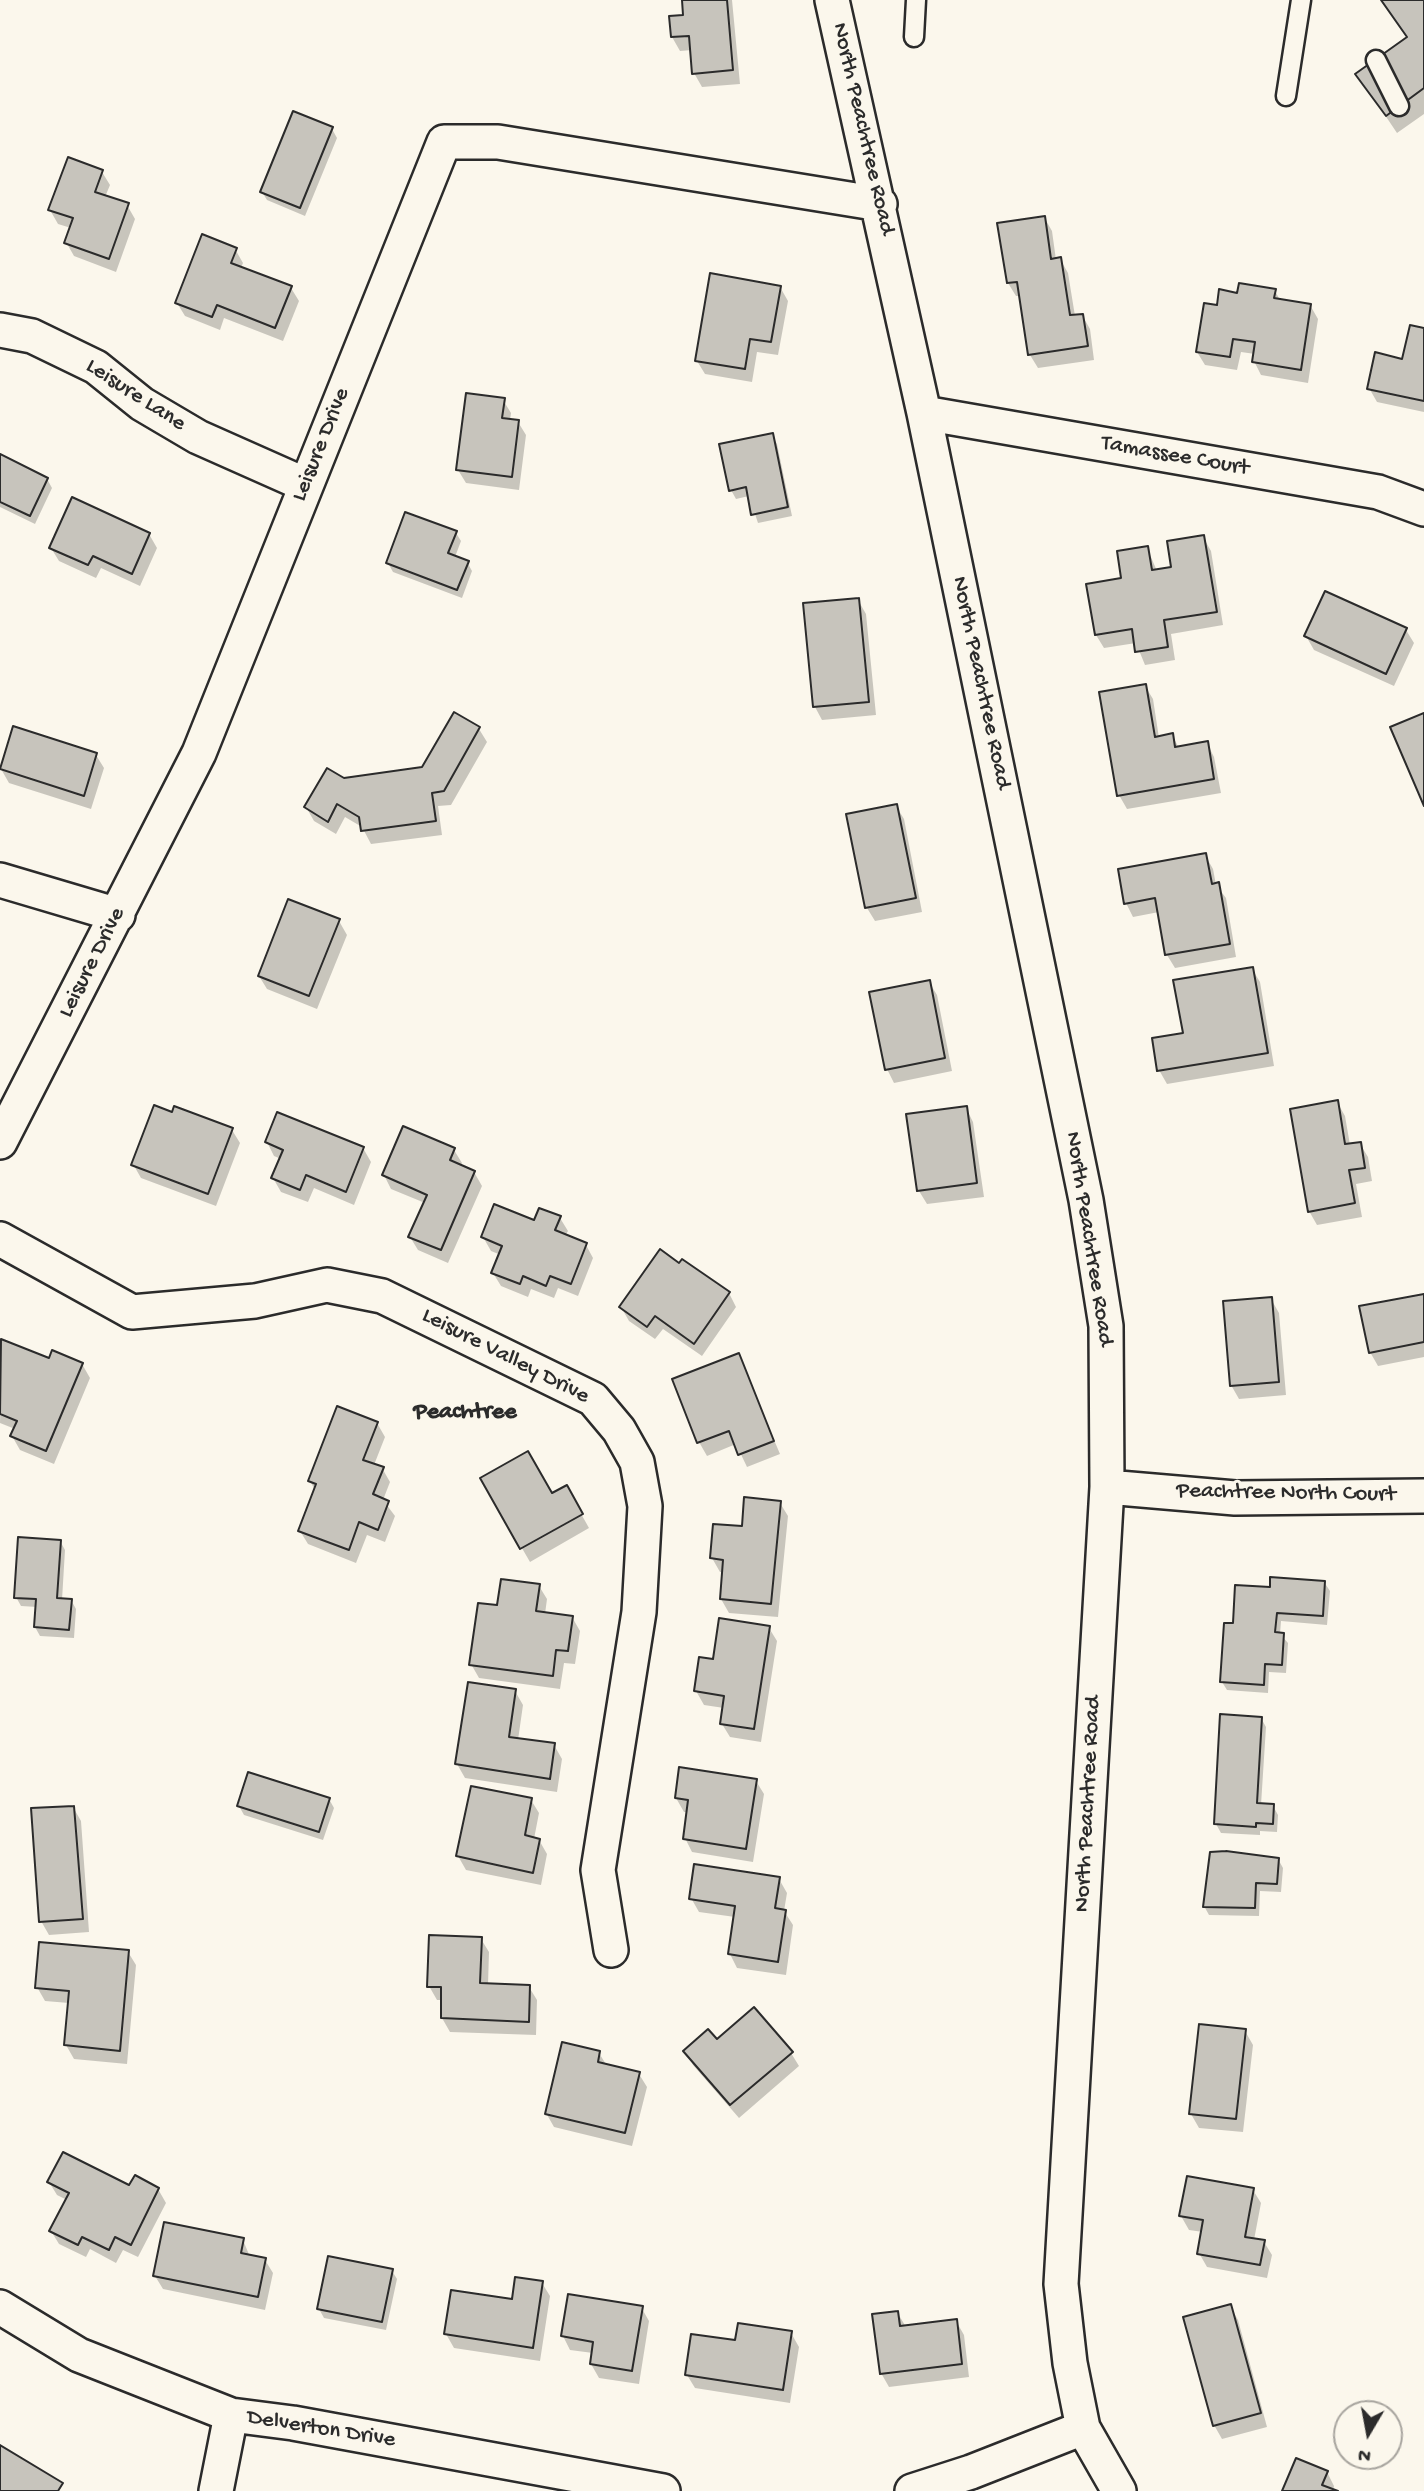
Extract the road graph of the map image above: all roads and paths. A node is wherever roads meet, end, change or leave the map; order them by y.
1 (832, 0) edge
2 (916, 0) edge
3 (1301, 0) edge
4 (914, 37) dead end
5 (1376, 60) dead end
6 (1286, 96) dead end
7 (1399, 106) dead end
8 (880, 204) junction
9 (0, 330) edge
10 (924, 413) junction
11 (306, 485) junction
12 (1424, 509) edge
13 (0, 880) edge
14 (118, 915) junction
15 (0, 1142) edge
16 (0, 1239) edge
17 (1107, 1487) junction
18 (1424, 1496) edge
19 (611, 1950) dead end
20 (0, 2307) edge
21 (231, 2415) junction
22 (1083, 2428) junction
23 (216, 2491) edge
24 (663, 2491) edge
25 (912, 2491) edge
26 (1119, 2491) edge

1 - 8 street, North Peachtree Road
2 - 4 lane
3 - 6 lane
5 - 7 lane
8 - 10 street, North Peachtree Road
8 - 11 street, Leisure Drive
9 - 11 street, Leisure Lane
10 - 12 street, Tamassee Court
10 - 17 street, North Peachtree Road
11 - 14 street, Leisure Drive
13 - 14 street
14 - 15 street, Leisure Drive
16 - 19 street, Leisure Valley Drive
17 - 18 street, Peachtree North Court
17 - 22 street, North Peachtree Road
20 - 21 street, Delverton Drive
21 - 23 street
21 - 24 street, Delverton Drive
22 - 25 street
22 - 26 street, North Peachtree Road

